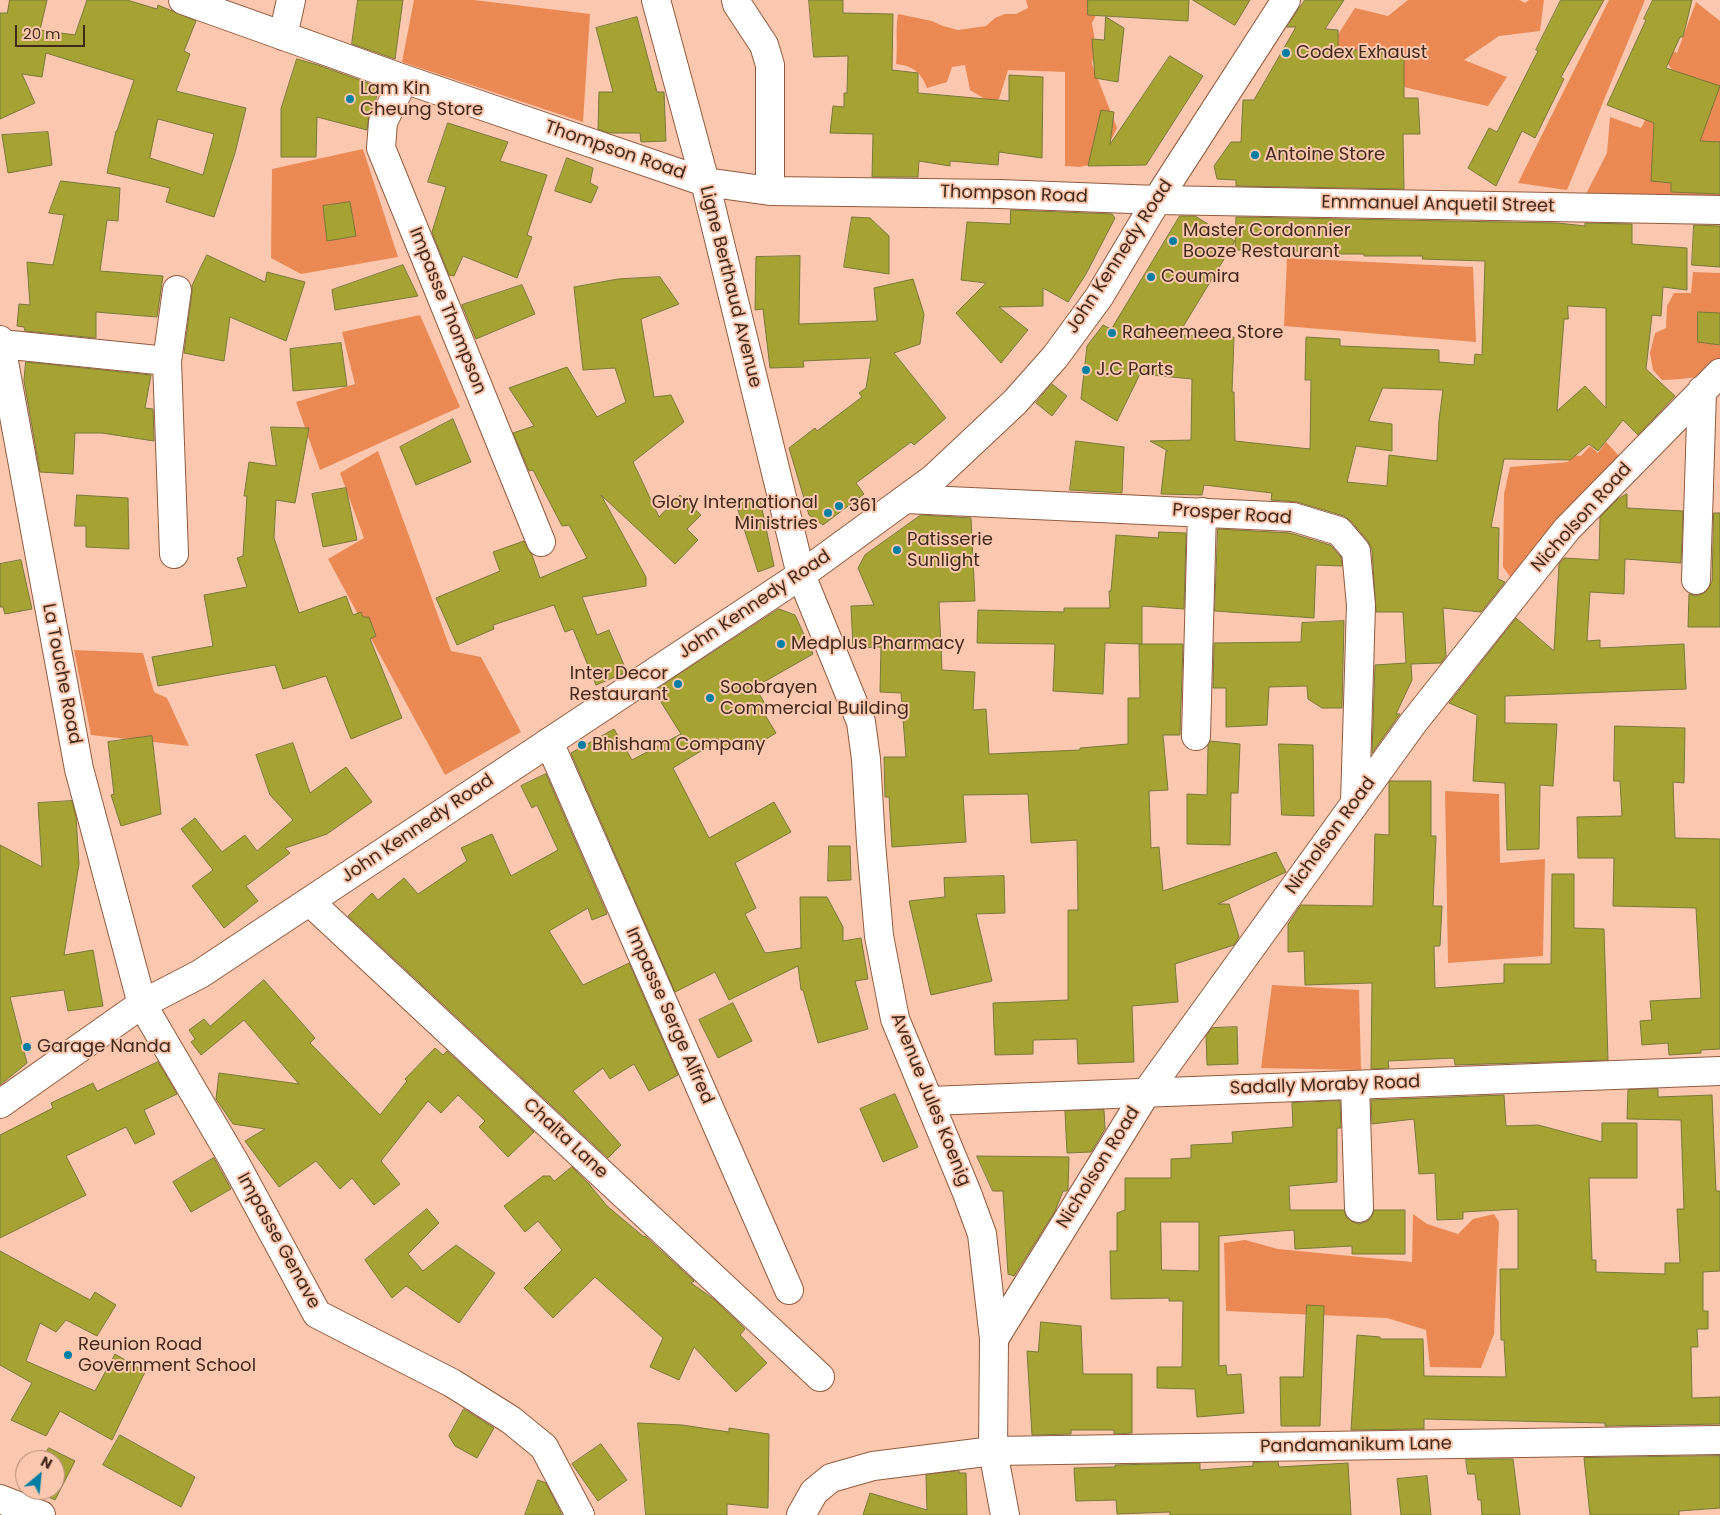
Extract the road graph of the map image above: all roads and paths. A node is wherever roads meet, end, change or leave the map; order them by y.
1 (183, 0) edge
2 (291, 0) edge
3 (656, 0) edge
4 (736, 0) edge
5 (1286, 0) edge
6 (283, 36) junction
7 (404, 79) junction
8 (705, 182) junction
9 (770, 191) junction
10 (1157, 200) junction
11 (1720, 210) edge
12 (176, 290) dead end
13 (0, 342) edge
14 (167, 361) junction
15 (1711, 381) edge
16 (906, 499) junction
17 (1202, 512) junction
18 (541, 542) dead end
19 (174, 554) dead end
20 (801, 575) junction
21 (1696, 580) dead end
22 (1196, 736) dead end
23 (549, 742) junction
24 (1355, 803) junction
25 (310, 902) junction
26 (142, 1004) junction
27 (1720, 1071) edge
28 (1354, 1085) junction
29 (1146, 1093) junction
30 (929, 1101) junction
31 (0, 1104) edge
32 (1359, 1208) dead end
33 (789, 1290) dead end
34 (317, 1314) junction
35 (994, 1339) junction
36 (820, 1377) dead end
37 (1720, 1440) edge
38 (993, 1451) junction
39 (0, 1499) edge
40 (41, 1515) edge
41 (580, 1515) edge
42 (596, 1515) edge
43 (801, 1515) edge
44 (1005, 1515) edge

1 - 6 street, Thompson Road
2 - 6 street
3 - 8 street, Ligne Berthaud Avenue
4 - 9 street
5 - 10 street, John Kennedy Road
6 - 7 street, Thompson Road
7 - 8 street, Thompson Road
7 - 18 street, Impasse Thompson
8 - 9 street, Thompson Road
8 - 20 street, Ligne Berthaud Avenue
9 - 10 street, Thompson Road
10 - 11 street, Emmanuel Anquetil Street
10 - 16 street, John Kennedy Road
12 - 14 street
13 - 14 street
13 - 26 street, La Touche Road
14 - 19 street
15 - 21 street
15 - 24 street, Nicholson Road
16 - 17 street, Prosper Road
16 - 20 street, John Kennedy Road
17 - 22 street
17 - 24 street, Prosper Road
20 - 23 street, John Kennedy Road
20 - 30 street, Avenue Jules Koenig
23 - 25 street, John Kennedy Road
23 - 33 street, Impasse Serge Alfred
24 - 29 street, Nicholson Road
25 - 26 street, John Kennedy Road
25 - 36 street, Chalta Lane
26 - 31 street, John Kennedy Road
26 - 34 street, Impasse Genave
27 - 28 street, Sadally Moraby Road
28 - 29 street, Sadally Moraby Road
28 - 32 street
29 - 30 street, Sadally Moraby Road
29 - 35 street, Nicholson Road
30 - 35 street, Avenue Jules Koenig
34 - 41 street, Impasse Genave
34 - 42 street
35 - 38 street, Avenue Jules Koenig
37 - 38 street, Pandamanikum Lane
38 - 43 street, Pandamanikum Lane
38 - 44 street, Avenue Jules Koenig
39 - 40 street

